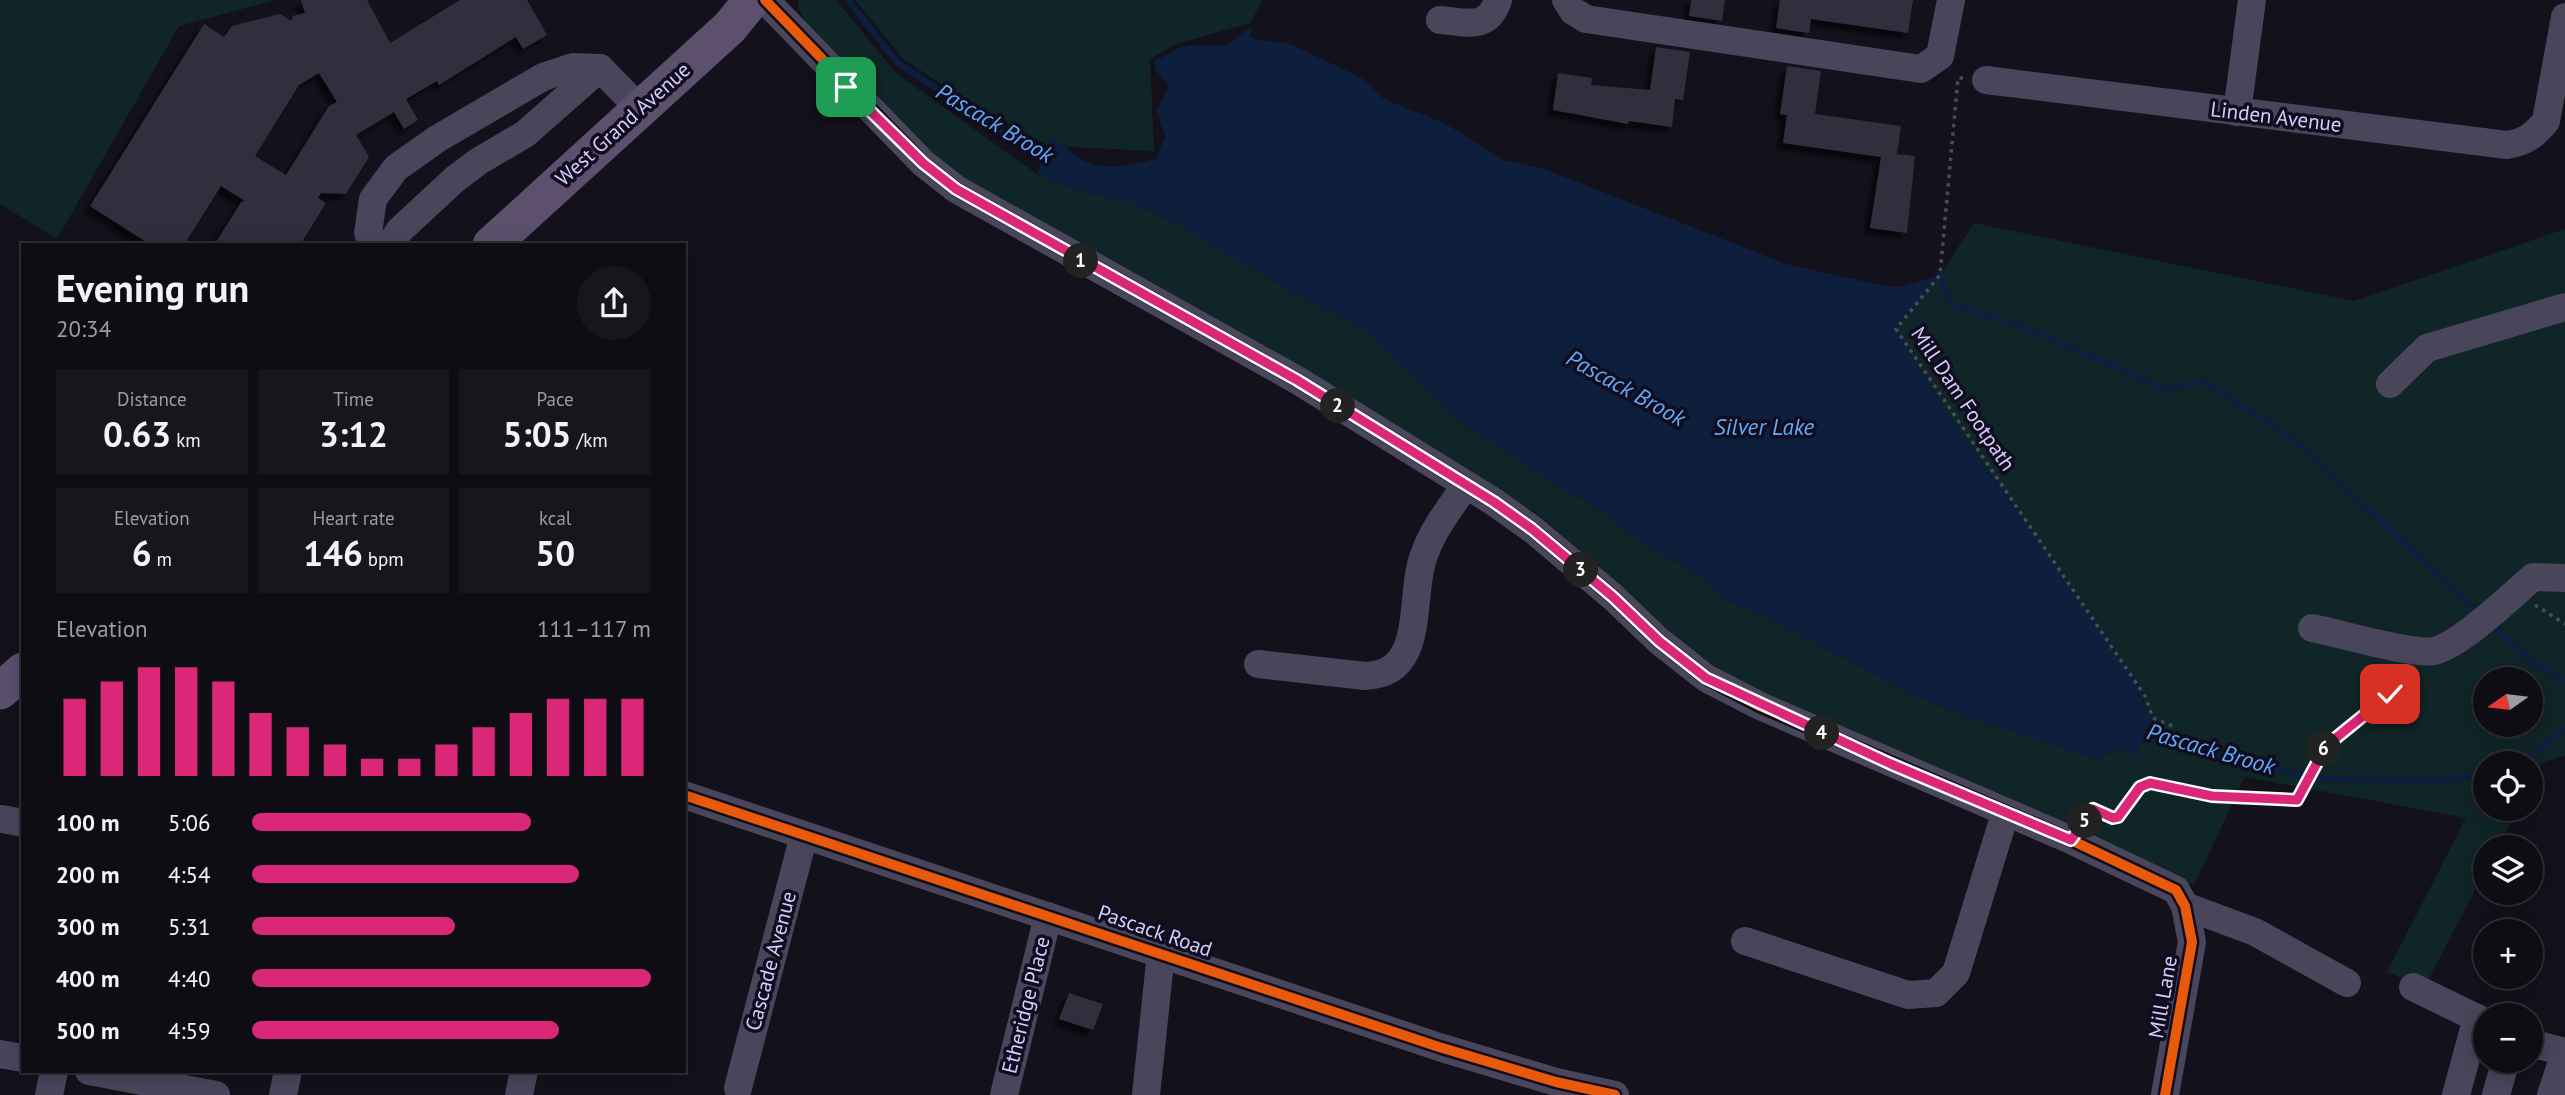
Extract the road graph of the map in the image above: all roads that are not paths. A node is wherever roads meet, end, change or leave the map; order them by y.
1 (752, 0) edge
2 (765, 0) edge
3 (1498, 0) edge
4 (1566, 0) edge
5 (1951, 0) edge
6 (2252, 0) edge
7 (2565, 17) edge
8 (1440, 20) dead end
9 (600, 68) junction
10 (1986, 80) road end
11 (640, 109) junction
12 (2237, 112) junction
13 (376, 243) edge
14 (391, 243) edge
15 (493, 243) edge
16 (2565, 307) edge
17 (2390, 384) dead end
18 (1466, 485) junction
19 (2565, 578) edge
20 (2312, 628) dead end
21 (1258, 664) dead end
22 (21, 673) edge
23 (0, 691) edge
24 (686, 796) edge
25 (2005, 814) junction
26 (804, 835) junction
27 (2185, 906) junction
28 (1048, 916) junction
29 (1745, 941) dead end
30 (1161, 953) junction
31 (2347, 983) dead end
32 (2413, 987) dead end
33 (2473, 1016) edge
34 (2473, 1044) edge
35 (2543, 1047) edge
36 (2565, 1053) edge
37 (0, 1054) edge
38 (21, 1058) edge
39 (54, 1073) edge
40 (100, 1073) edge
41 (288, 1073) edge
42 (524, 1073) edge
43 (2503, 1073) edge
44 (738, 1088) dead end
45 (1554, 1089) edge
46 (49, 1095) edge
47 (216, 1095) edge
48 (283, 1095) edge
49 (519, 1095) edge
50 (1004, 1095) edge
51 (1146, 1095) edge
52 (1615, 1095) edge
53 (2165, 1095) edge
54 (2456, 1095) edge
55 (2496, 1095) edge
56 (2551, 1095) edge

1 - 11 main road, West Grand Avenue
2 - 18 street
3 - 8 street
4 - 5 street
6 - 12 street
7 - 12 street, Linden Avenue
9 - 11 street
9 - 13 street
9 - 14 street
10 - 12 street, Linden Avenue
11 - 15 main road, West Grand Avenue
16 - 17 street
18 - 21 street
18 - 25 street
19 - 20 street
22 - 23 main road
24 - 26 street, Pascack Road
25 - 27 street
25 - 29 street
26 - 28 street, Pascack Road
26 - 44 street, Cascade Avenue
27 - 31 street
27 - 53 street, Mill Lane
28 - 30 street, Pascack Road
28 - 50 street, Etheridge Place
30 - 45 street, Pascack Road
30 - 51 street
32 - 33 street
34 - 54 street
35 - 36 street
36 - 56 street
37 - 38 street
39 - 46 street
40 - 47 street
41 - 48 street
42 - 49 street
43 - 55 street
45 - 52 street, Pascack Road

